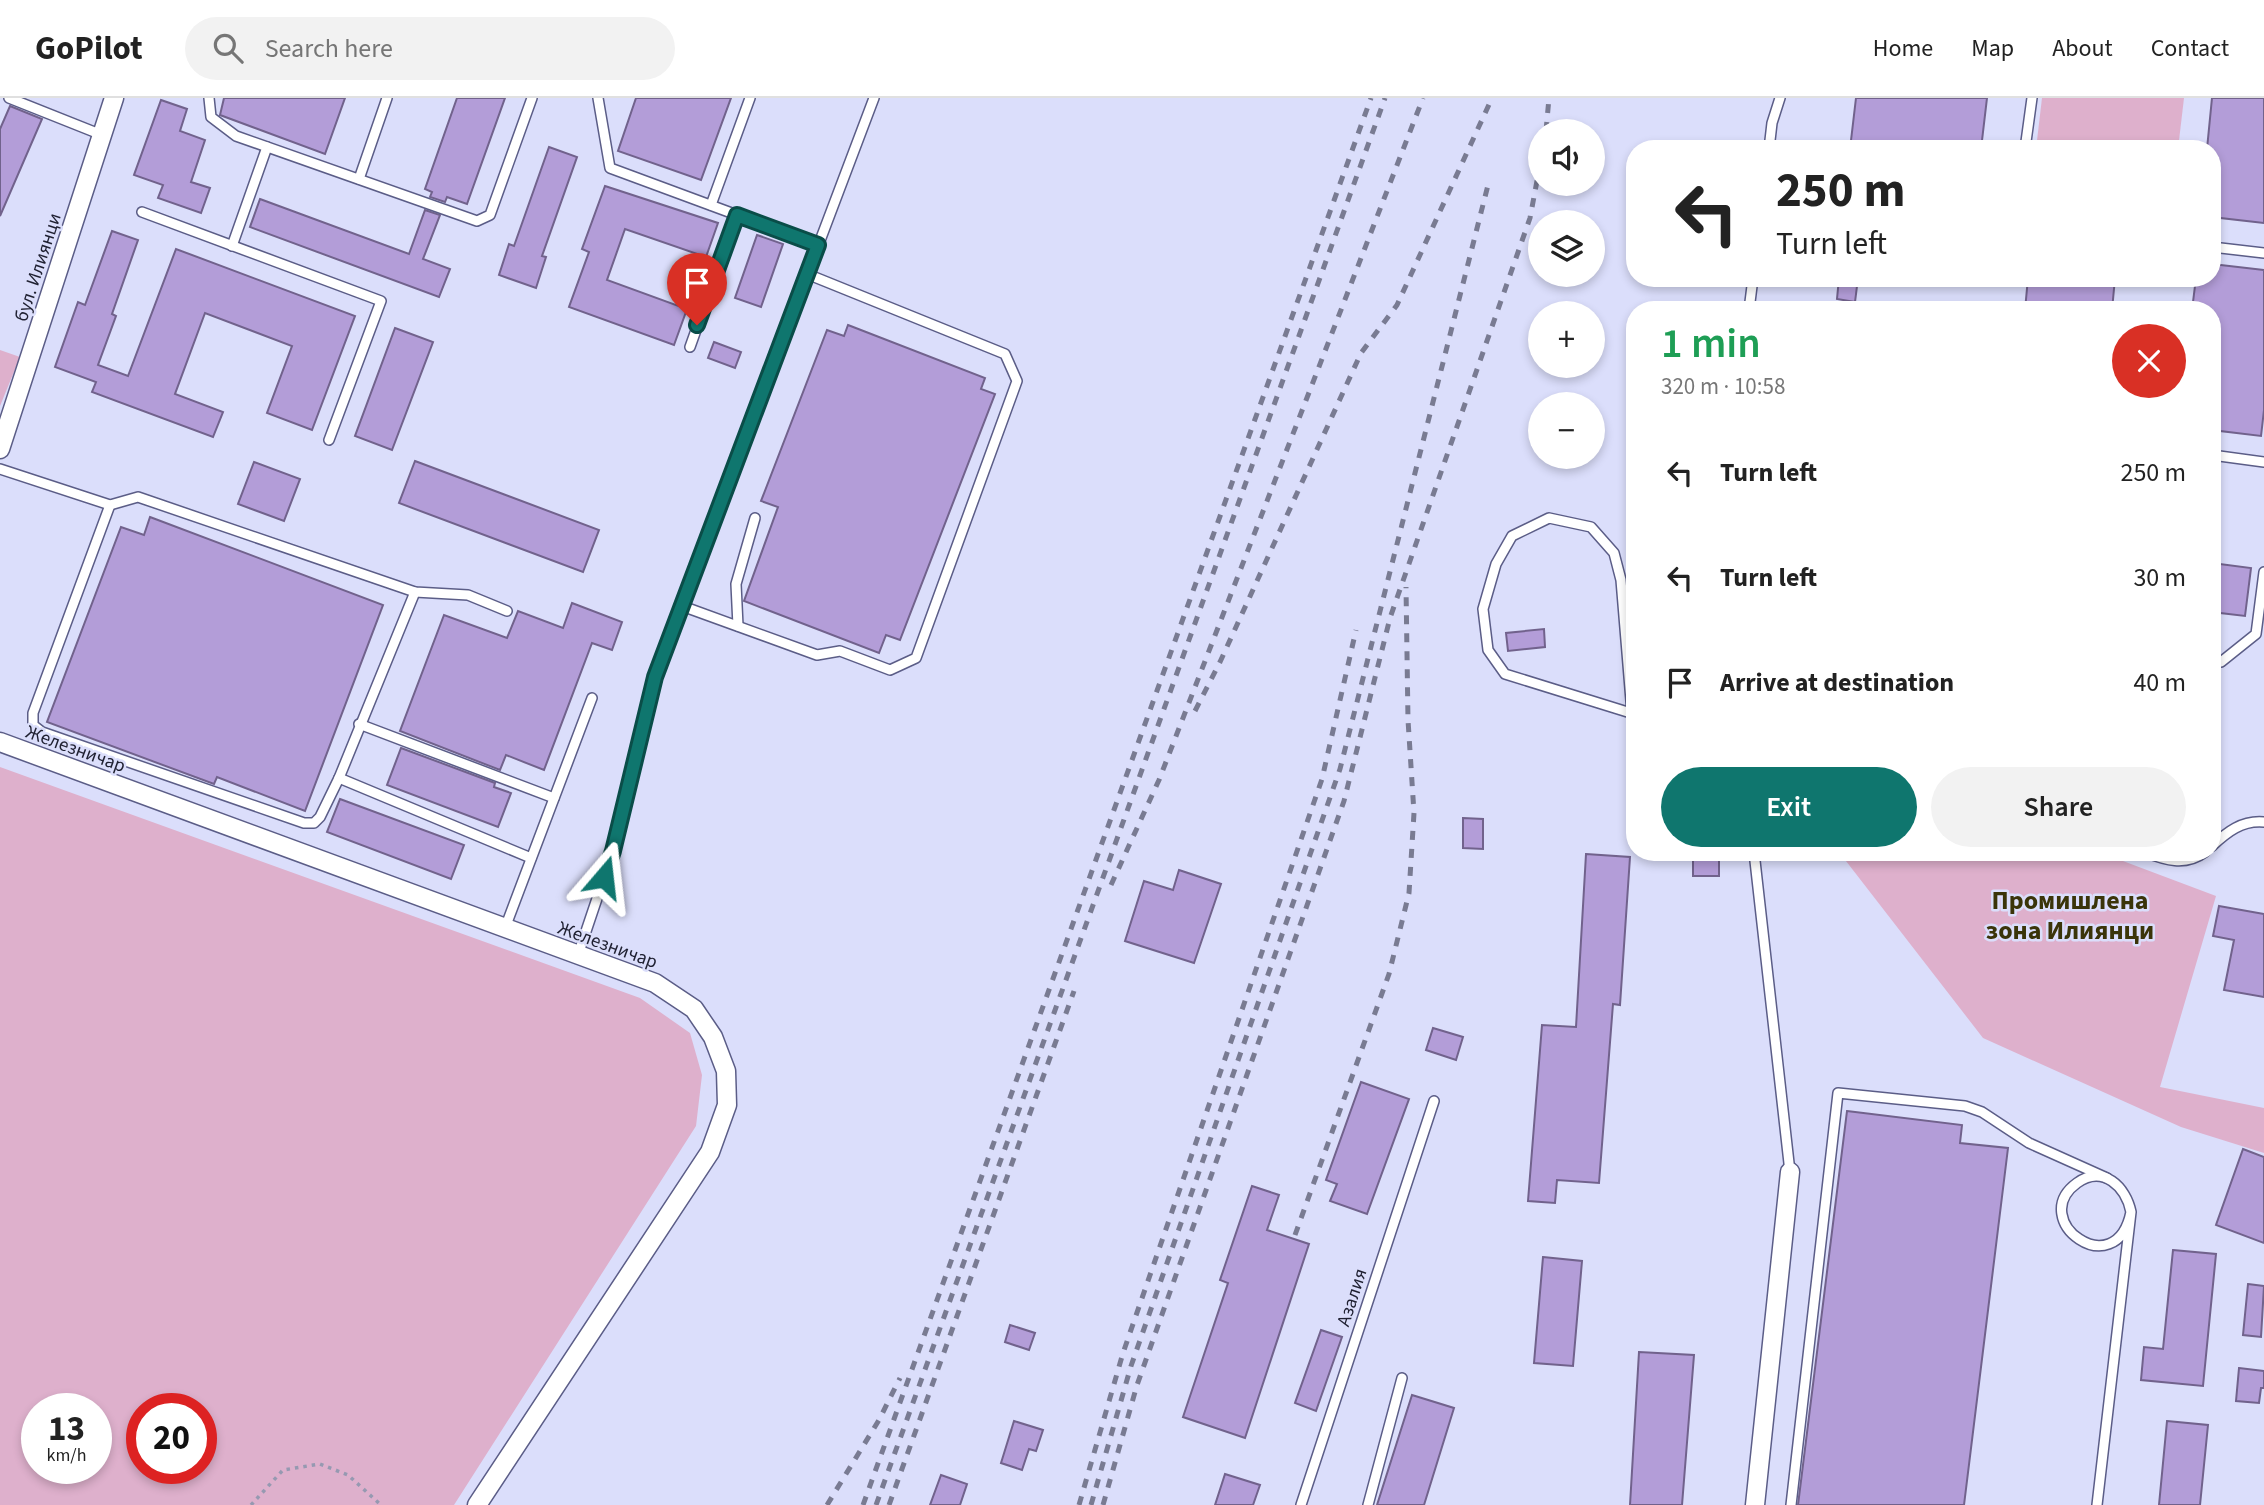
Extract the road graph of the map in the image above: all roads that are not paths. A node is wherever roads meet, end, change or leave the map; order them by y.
1 (9, 98) edge
2 (114, 98) edge
3 (209, 98) edge
4 (387, 98) edge
5 (532, 98) edge
6 (598, 98) edge
7 (750, 98) edge
8 (874, 98) edge
9 (1780, 98) edge
10 (2032, 98) edge
11 (102, 135) junction
12 (1770, 140) edge
13 (2026, 140) edge
14 (267, 147) junction
15 (359, 178) junction
16 (711, 205) junction
17 (142, 212) dead end
18 (737, 215) junction
19 (818, 245) junction
20 (232, 246) junction
21 (2221, 248) edge
22 (2264, 253) edge
23 (807, 274) junction
24 (690, 347) dead end
25 (329, 440) dead end
26 (0, 449) edge
27 (2221, 456) edge
28 (2264, 462) edge
29 (0, 469) edge
30 (110, 505) junction
31 (755, 519) dead end
32 (2264, 572) edge
33 (415, 592) junction
34 (682, 606) junction
35 (507, 611) dead end
36 (738, 626) junction
37 (1626, 635) edge
38 (2221, 662) edge
39 (592, 698) dead end
40 (1626, 711) edge
41 (359, 724) junction
42 (0, 742) edge
43 (338, 778) junction
44 (554, 798) junction
45 (2264, 822) edge
46 (2221, 838) edge
47 (531, 858) junction
48 (1755, 861) edge
49 (505, 928) junction
50 (578, 955) junction
51 (1434, 1101) dead end
52 (1790, 1172) joint
53 (2107, 1178) junction
54 (2131, 1212) junction
55 (1402, 1378) dead end
56 (477, 1505) edge
57 (1301, 1505) edge
58 (1368, 1505) edge
59 (1755, 1505) edge
60 (1791, 1505) edge
61 (2097, 1505) edge

1 - 11 lane
2 - 11 street, бул. Илиянци
3 - 14 lane
4 - 15 lane
5 - 15 lane
6 - 16 lane
7 - 16 lane
8 - 19 lane
9 - 12 lane
10 - 13 lane
11 - 26 street, бул. Илиянци
14 - 15 lane
14 - 20 lane
16 - 18 lane
17 - 20 lane
18 - 19 lane
18 - 24 lane
19 - 23 lane
20 - 25 lane
21 - 22 lane
23 - 34 lane
23 - 36 lane
27 - 28 lane
29 - 30 lane
30 - 33 lane
30 - 43 lane
31 - 36 lane
32 - 38 lane
33 - 35 lane
33 - 41 lane
34 - 36 lane
34 - 50 lane
37 - 40 lane
39 - 44 lane
41 - 43 lane
41 - 44 lane
42 - 49 street, Железничар
43 - 47 lane
44 - 47 lane
45 - 46 lane
47 - 49 lane
48 - 52 lane
49 - 50 street, Железничар
50 - 56 street, Железничар
51 - 57 lane, Азалия
52 - 59 street
53 - 54 lane
53 - 54 lane
53 - 60 lane
54 - 61 lane
55 - 58 lane

